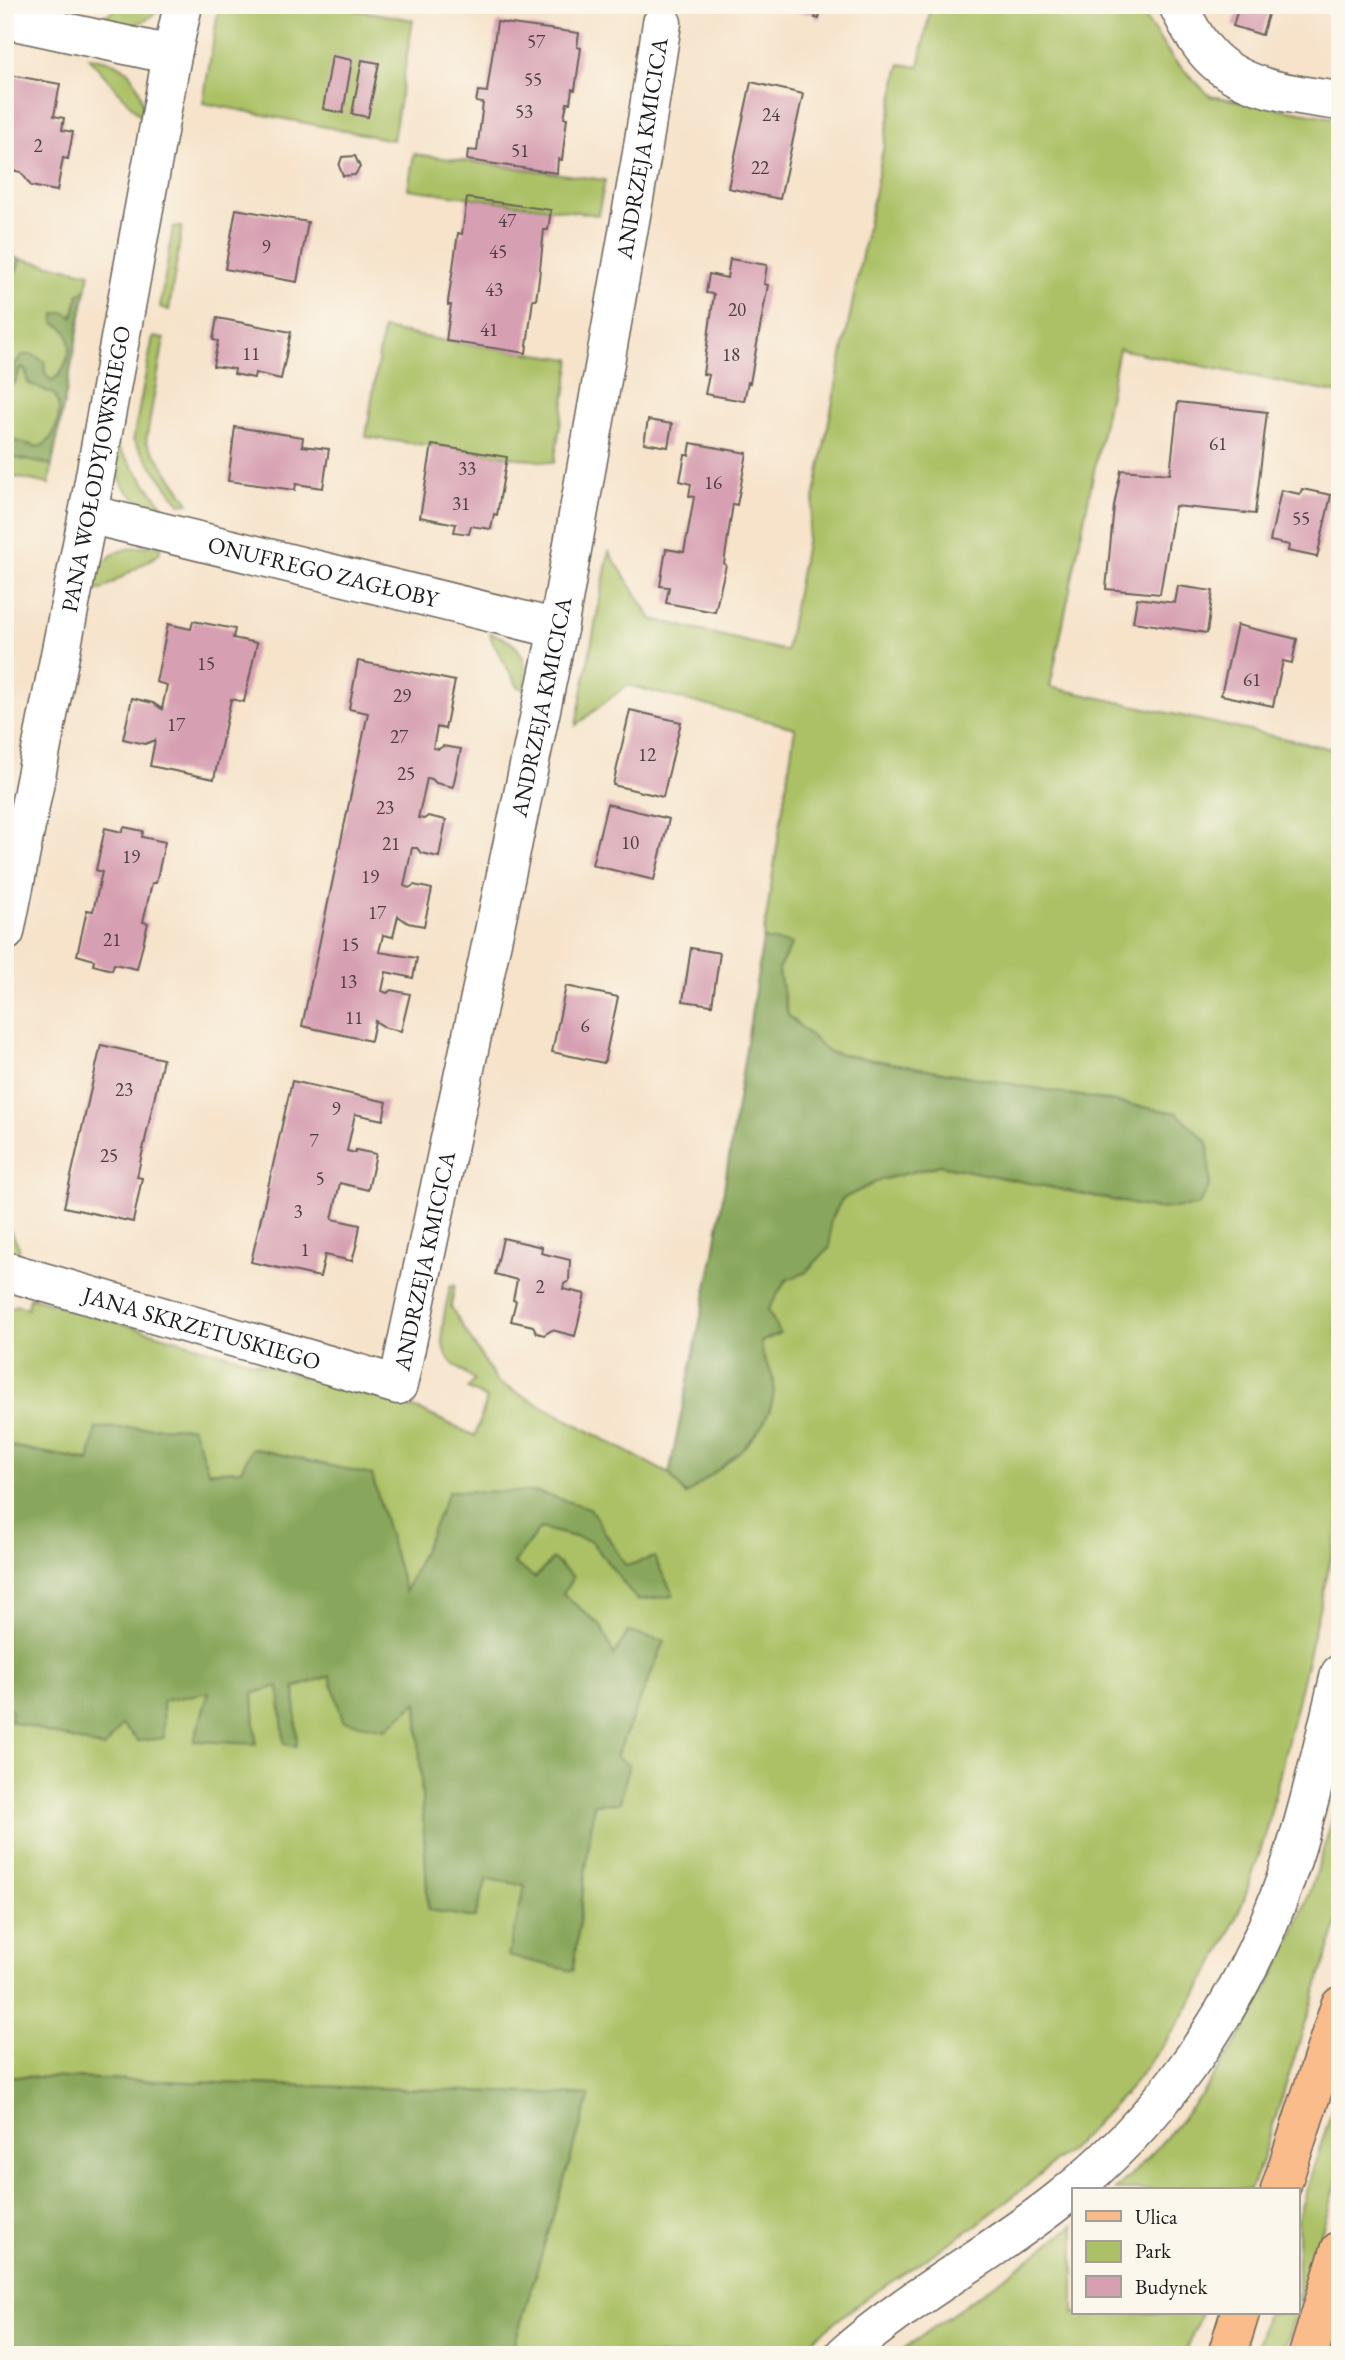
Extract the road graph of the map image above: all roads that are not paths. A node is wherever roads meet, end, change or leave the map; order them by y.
1 (183, 5) edge
2 (1178, 5) edge
3 (5, 19) edge
4 (662, 23) dead end
5 (172, 55) junction
6 (1340, 101) edge
7 (88, 514) junction
8 (558, 629) junction
9 (5, 932) edge
10 (5, 1271) edge
11 (398, 1385) joint
12 (1340, 1674) edge
13 (1340, 2006) edge
14 (1073, 2188) edge
15 (1281, 2188) edge
16 (1072, 2189) edge
17 (1340, 2250) edge
18 (1240, 2314) edge
19 (844, 2355) edge
20 (1227, 2355) edge
21 (1307, 2355) edge

1 - 5 street, PANA WOŁODYJOWSKIEGO
2 - 6 street
3 - 5 street
4 - 8 street, ANDRZEJA KMICICA
5 - 7 street, PANA WOŁODYJOWSKIEGO
7 - 8 street, ONUFREGO ZAGŁOBY
7 - 9 street, PANA WOŁODYJOWSKIEGO
8 - 11 street, ANDRZEJA KMICICA
10 - 11 street, JANA SKRZETUSKIEGO
12 - 14 street
13 - 15 main road
16 - 19 street
17 - 21 main road
18 - 20 main road

